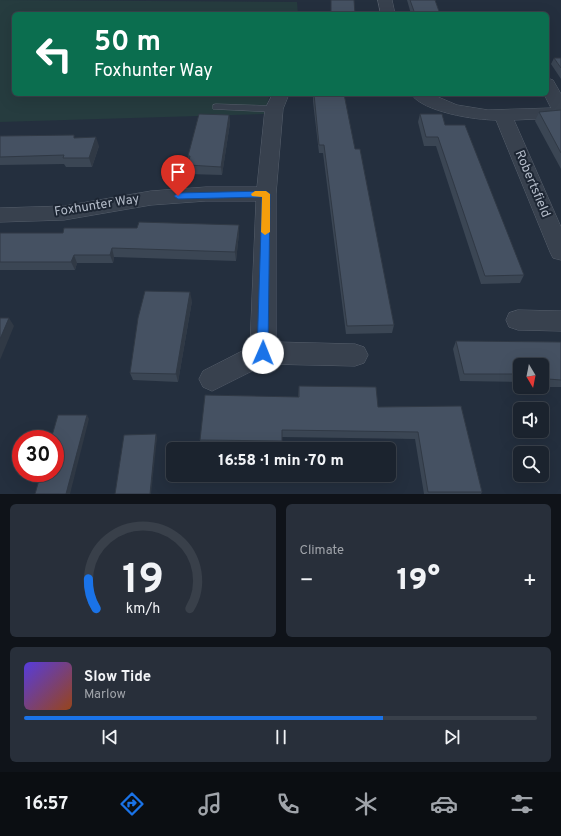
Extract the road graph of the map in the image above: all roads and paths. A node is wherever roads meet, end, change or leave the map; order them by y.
1 (385, 0) edge
2 (388, 12) edge
3 (549, 87) edge
4 (422, 96) edge
5 (277, 101) edge
6 (216, 107) dead end
7 (561, 112) edge
8 (503, 115) junction
9 (266, 194) junction
10 (0, 215) edge
11 (561, 252) edge
12 (518, 320) dead end
13 (561, 321) edge
14 (263, 353) junction
15 (355, 355) dead end
16 (212, 379) dead end

1 - 2 street
3 - 7 street
4 - 8 street
5 - 6 lane
5 - 9 street
7 - 8 street
8 - 11 street, Robertsfield
9 - 10 street, Foxhunter Way
9 - 14 street
12 - 13 street
14 - 15 street
14 - 16 street

